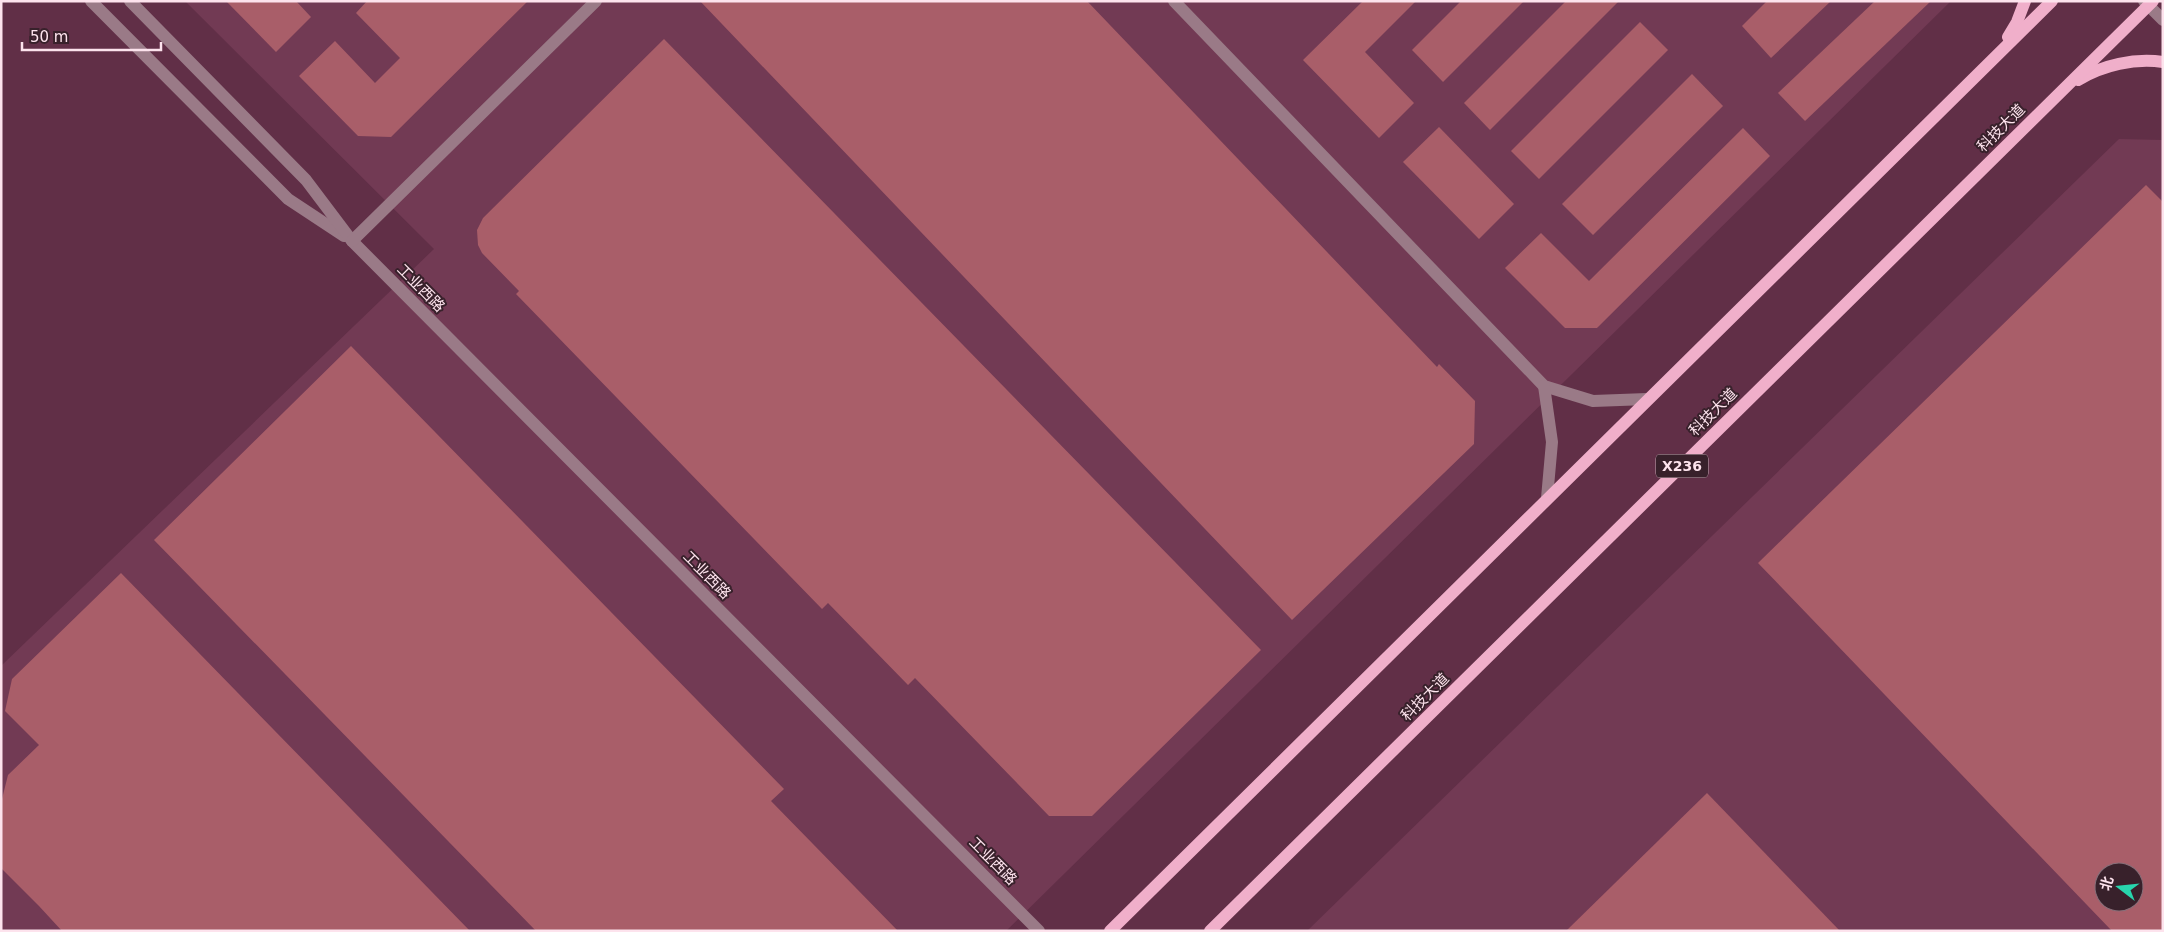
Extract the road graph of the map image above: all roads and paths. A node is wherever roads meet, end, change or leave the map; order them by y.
1 (91, 1) edge
2 (130, 1) edge
3 (596, 1) edge
4 (1174, 1) edge
5 (2025, 1) edge
6 (2052, 1) edge
7 (2149, 3) edge
8 (2163, 20) edge
9 (2163, 62) edge
10 (1985, 66) junction
11 (2065, 87) junction
12 (352, 241) junction
13 (1544, 386) junction
14 (1647, 399) junction
15 (1547, 498) junction
16 (1039, 931) edge
17 (1110, 931) edge
18 (1210, 931) edge

1 - 12 street, 工业西路
2 - 12 street, 工业西路
3 - 12 street
4 - 13 street
5 - 10 main road
6 - 10 main road
7 - 8 street
7 - 11 main road, 科技大道 / X236
9 - 11 main road
10 - 14 main road
11 - 18 main road, 科技大道 / X236
12 - 16 street, 工业西路
13 - 14 street
13 - 15 street
14 - 15 main road
15 - 17 main road

